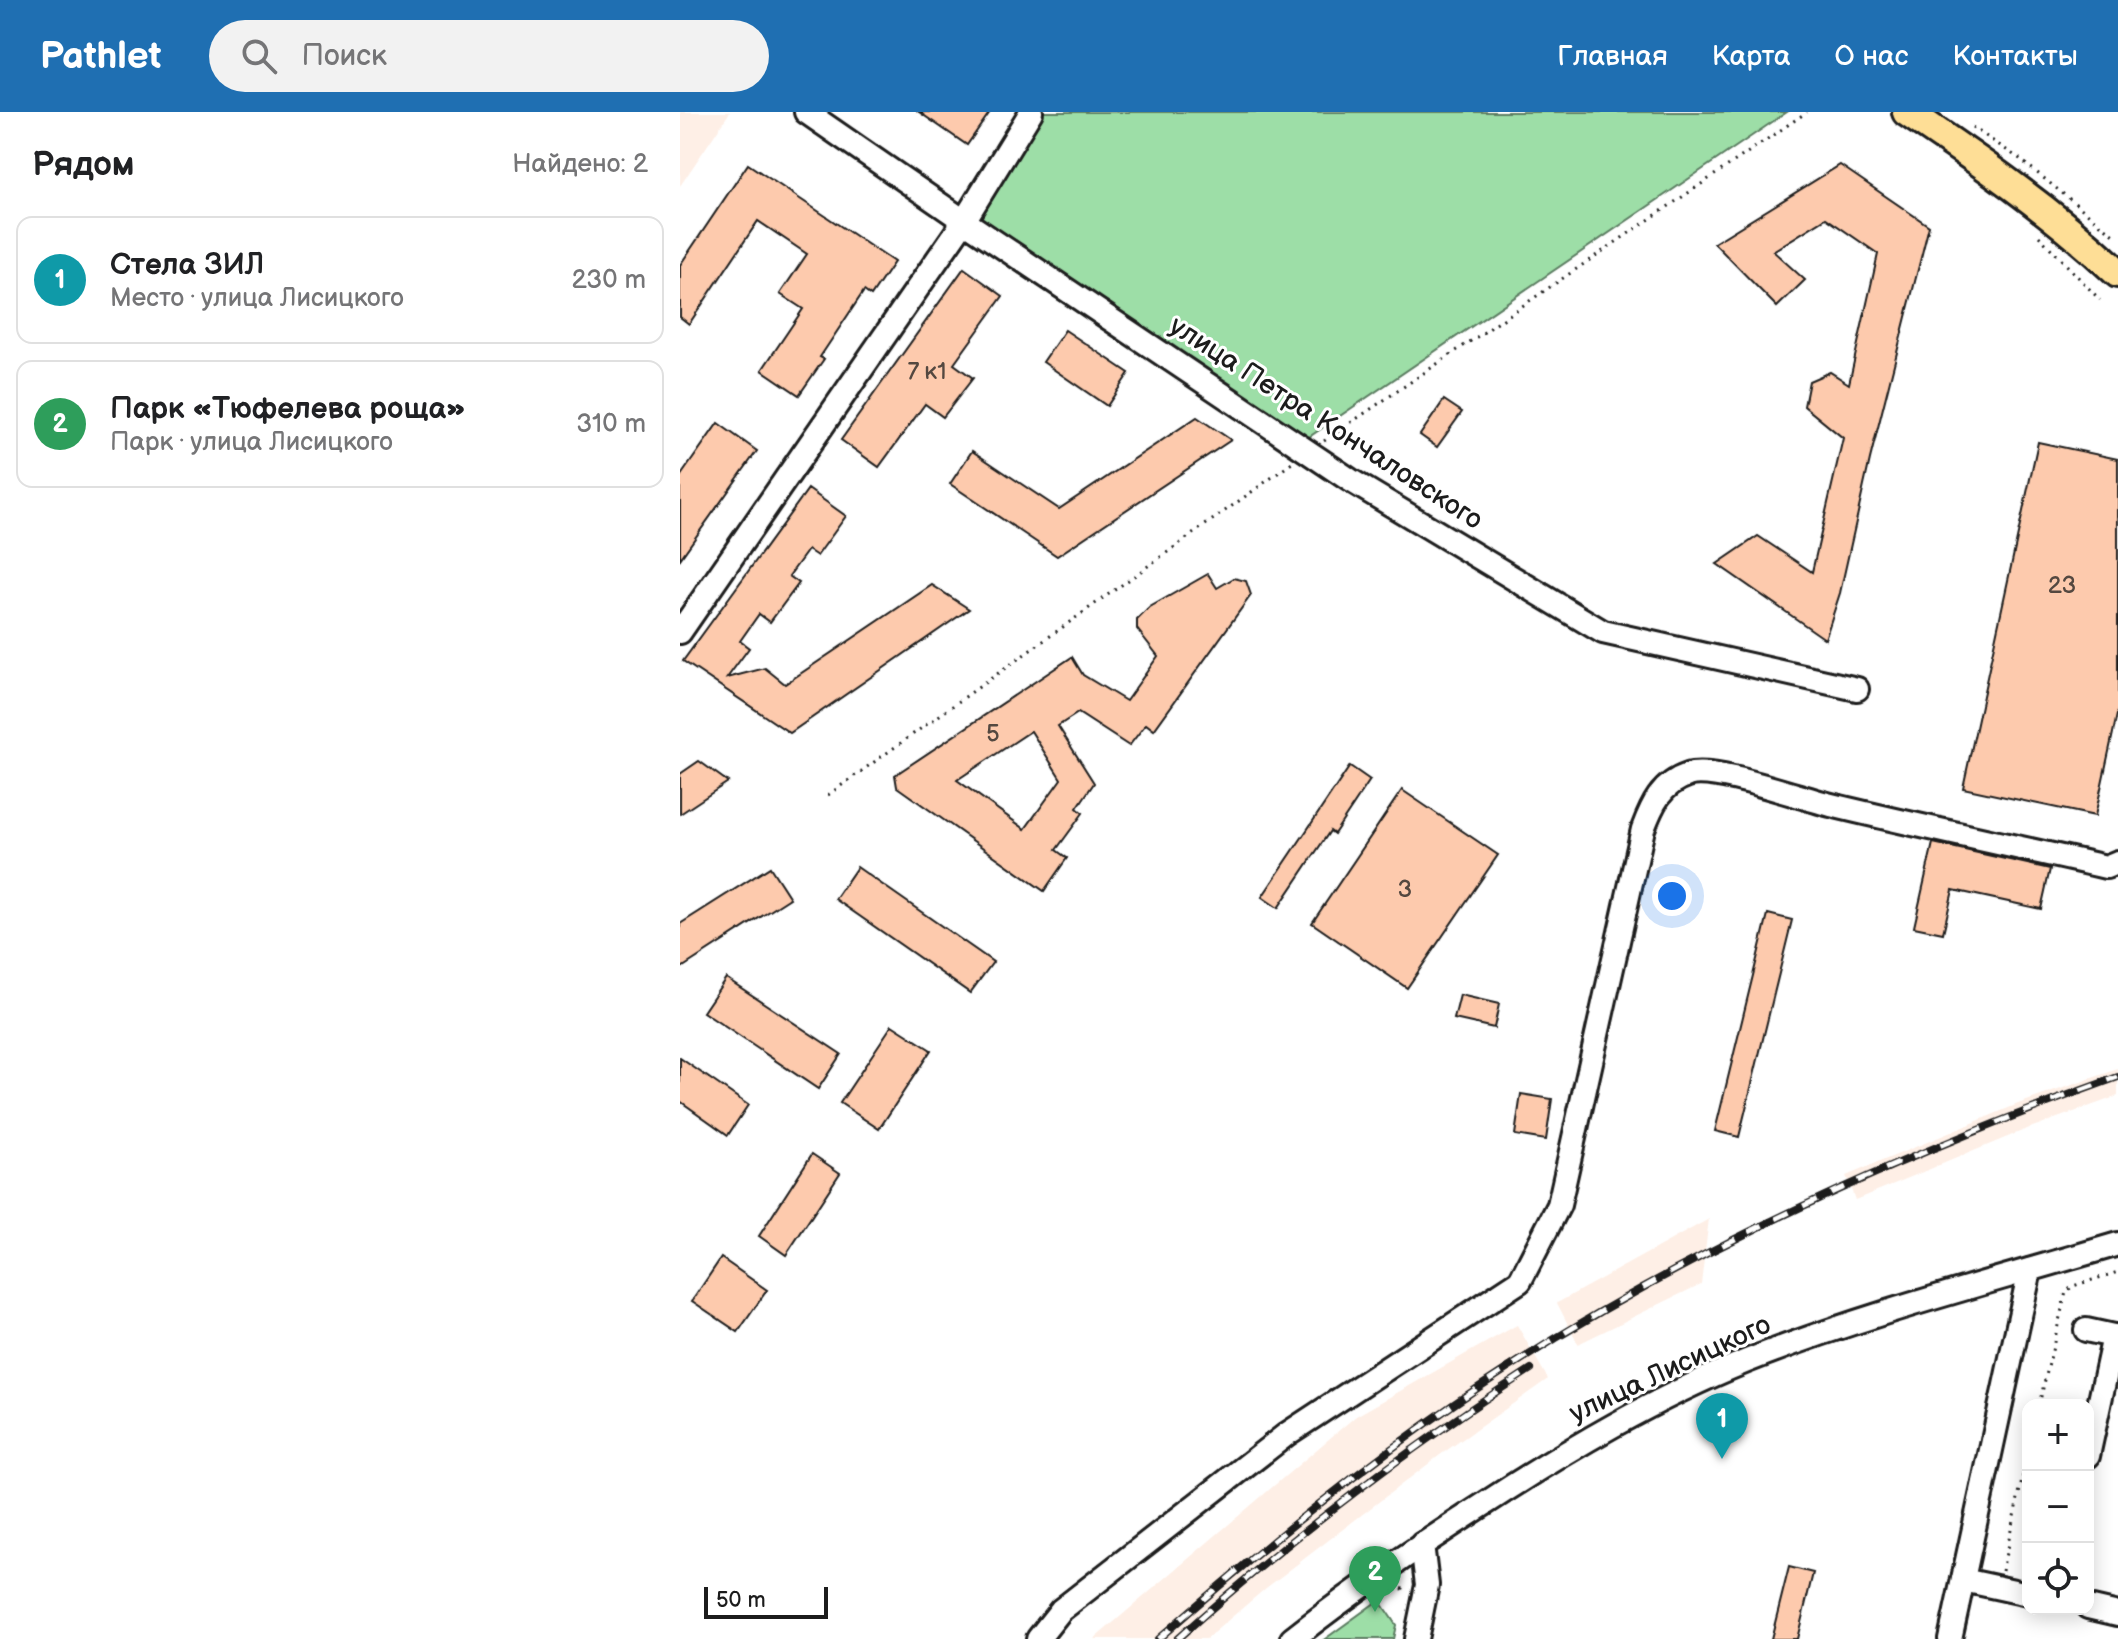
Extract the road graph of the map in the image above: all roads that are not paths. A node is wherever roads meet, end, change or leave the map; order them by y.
1 (806, 112) edge
2 (1031, 112) edge
3 (1907, 112) edge
4 (964, 221) junction
5 (2118, 273) edge
6 (680, 632) edge
7 (1857, 689) dead end
8 (2118, 862) edge
9 (2118, 1244) edge
10 (2030, 1270) junction
11 (2086, 1330) dead end
12 (2116, 1336) edge
13 (2094, 1430) edge
14 (1422, 1544) junction
15 (1963, 1580) junction
16 (2022, 1593) edge
17 (2094, 1608) edge
18 (2118, 1614) edge
19 (1038, 1639) edge
20 (1292, 1639) edge
21 (1416, 1639) edge
22 (1950, 1639) edge

1 - 4 street, улица Петра Кончаловского
2 - 4 street
3 - 5 main road
4 - 6 street
4 - 7 street, улица Петра Кончаловского
8 - 19 street
9 - 10 street, улица Лисицкого
10 - 14 street, улица Лисицкого
10 - 15 street
11 - 12 street
12 - 13 street
14 - 20 street, улица Лисицкого
14 - 21 street
15 - 16 street
15 - 22 street
17 - 18 street

